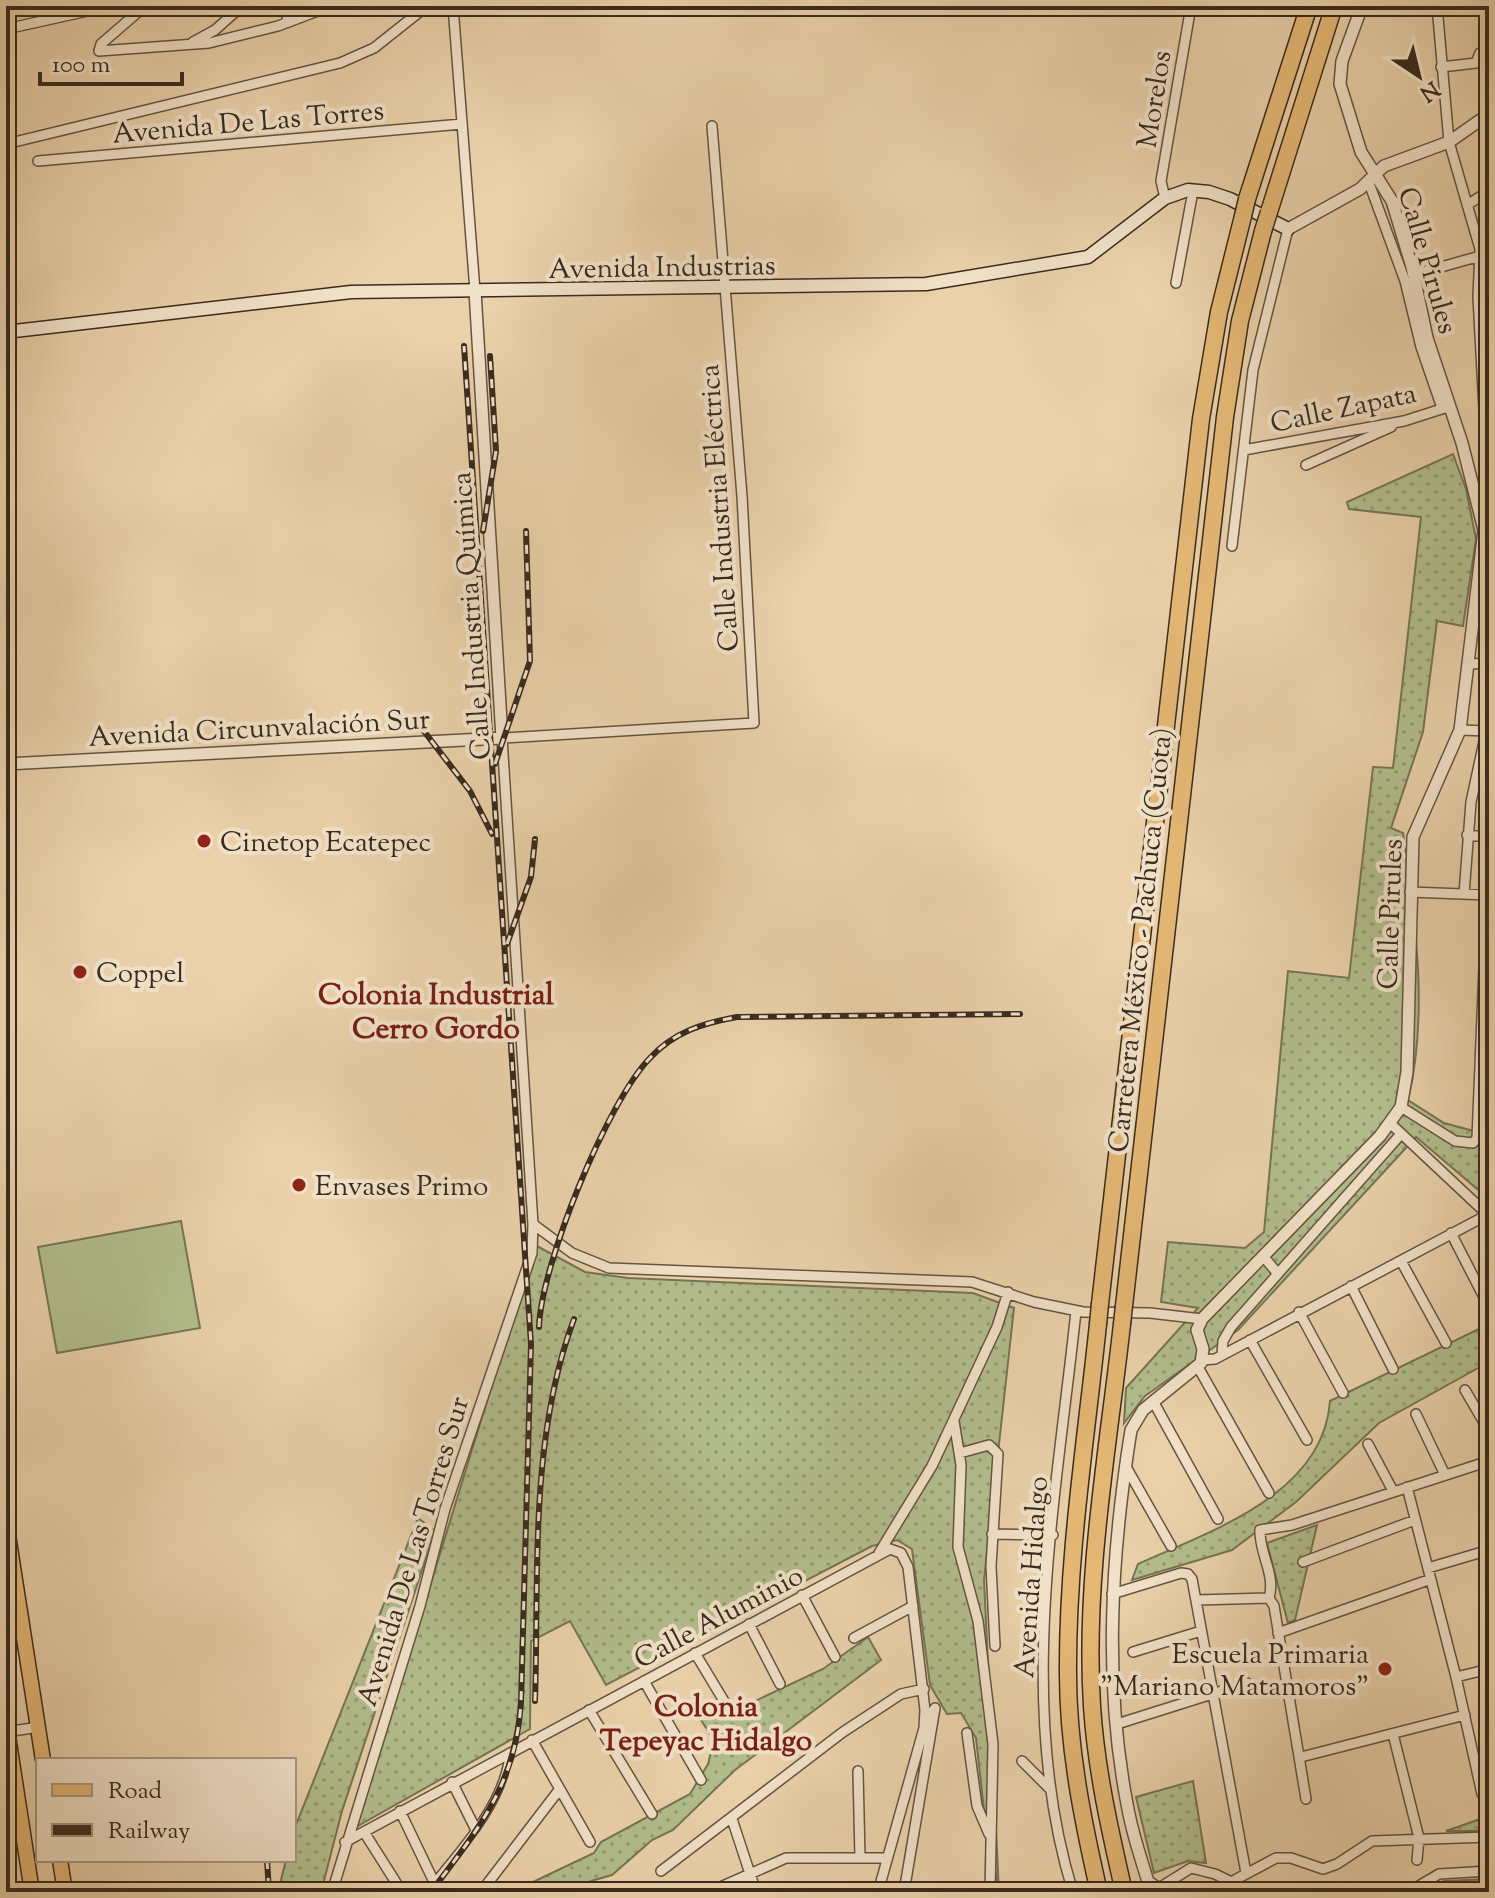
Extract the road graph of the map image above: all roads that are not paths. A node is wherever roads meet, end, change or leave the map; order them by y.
1 (110, 6) edge
2 (145, 6) edge
3 (242, 6) edge
4 (306, 6) edge
5 (331, 6) edge
6 (427, 6) edge
7 (453, 6) edge
8 (1191, 6) edge
9 (1309, 6) edge
10 (1334, 6) edge
11 (1362, 6) edge
12 (1437, 6) edge
13 (278, 26) junction
14 (6, 29) edge
15 (190, 44) junction
16 (1480, 53) dead end
17 (1441, 67) junction
18 (1489, 114) edge
19 (462, 124) junction
20 (712, 126) dead end
21 (1449, 142) junction
22 (6, 144) edge
23 (38, 161) dead end
24 (1372, 179) junction
25 (1193, 191) junction
26 (1489, 191) edge
27 (1165, 198) junction
28 (1467, 205) junction
29 (1288, 229) junction
30 (1483, 255) edge
31 (1413, 275) junction
32 (1176, 283) dead end
33 (724, 290) junction
34 (475, 291) junction
35 (6, 332) edge
36 (1446, 407) junction
37 (1404, 421) junction
38 (1244, 450) junction
39 (1306, 465) dead end
40 (1487, 466) edge
41 (1232, 546) dead end
42 (1484, 594) edge
43 (1489, 663) edge
44 (1469, 664) junction
45 (754, 723) joint
46 (1460, 730) junction
47 (1488, 732) edge
48 (502, 738) junction
49 (6, 764) edge
50 (1467, 835) junction
51 (1489, 837) edge
52 (1410, 892) junction
53 (1464, 894) junction
54 (1488, 895) edge
55 (1486, 1025) edge
56 (1401, 1107) junction
57 (1391, 1124) junction
58 (1401, 1134) junction
59 (1488, 1214) edge
60 (533, 1224) junction
61 (1451, 1233) junction
62 (1263, 1256) junction
63 (1401, 1261) junction
64 (1278, 1274) junction
65 (1351, 1286) junction
66 (1008, 1292) junction
67 (1489, 1307) edge
68 (1076, 1311) junction
69 (1299, 1312) junction
70 (1202, 1319) junction
71 (1250, 1340) junction
72 (1446, 1343) dead end
73 (1222, 1355) junction
74 (1200, 1364) junction
75 (1393, 1369) dead end
76 (1465, 1390) dead end
77 (1343, 1393) dead end
78 (1153, 1401) junction
79 (1416, 1414) dead end
80 (954, 1421) junction
81 (1489, 1431) edge
82 (1307, 1440) dead end
83 (1368, 1444) dead end
84 (960, 1453) junction
85 (1489, 1461) edge
86 (1125, 1465) junction
87 (1445, 1475) junction
88 (1407, 1487) junction
89 (1393, 1491) junction
90 (1269, 1493) dead end
91 (1218, 1519) dead end
92 (1415, 1520) junction
93 (6, 1522) edge
94 (992, 1534) junction
95 (1053, 1535) junction
96 (1171, 1546) dead end
97 (1489, 1550) edge
98 (879, 1553) junction
99 (1303, 1562) dead end
100 (1428, 1568) junction
101 (1431, 1579) junction
102 (1112, 1594) junction
103 (802, 1595) junction
104 (1269, 1598) junction
105 (1196, 1600) junction
106 (913, 1606) junction
107 (749, 1624) junction
108 (1201, 1631) junction
109 (1278, 1633) junction
110 (854, 1638) dead end
111 (995, 1646) dead end
112 (1133, 1652) dead end
113 (695, 1653) junction
114 (835, 1657) dead end
115 (1489, 1669) edge
116 (1456, 1677) junction
117 (644, 1681) junction
118 (1247, 1683) dead end
119 (780, 1684) dead end
120 (924, 1689) junction
121 (1213, 1693) junction
122 (727, 1706) dead end
123 (589, 1710) junction
124 (1465, 1715) junction
125 (1117, 1724) junction
126 (39, 1727) junction
127 (924, 1728) junction
128 (6, 1729) edge
129 (967, 1733) dead end
130 (1393, 1734) junction
131 (532, 1740) junction
132 (509, 1752) junction
133 (1301, 1757) junction
134 (43, 1758) edge
135 (1022, 1761) dead end
136 (858, 1771) dead end
137 (701, 1780) dead end
138 (452, 1782) junction
139 (1050, 1789) junction
140 (559, 1790) junction
141 (1482, 1794) dead end
142 (1306, 1799) dead end
143 (400, 1811) junction
144 (652, 1814) dead end
145 (732, 1819) junction
146 (475, 1828) junction
147 (364, 1832) junction
148 (990, 1836) junction
149 (1489, 1837) edge
150 (1419, 1838) junction
151 (345, 1842) junction
152 (590, 1842) dead end
153 (860, 1858) junction
154 (886, 1858) junction
155 (1417, 1860) dead end
156 (60, 1862) edge
157 (661, 1871) dead end
158 (1489, 1871) edge
159 (749, 1872) junction
160 (1246, 1873) junction
161 (434, 1882) junction
162 (1231, 1882) junction
163 (1155, 1889) edge
164 (1416, 1889) edge
165 (986, 1891) edge
166 (32, 1892) edge
167 (65, 1892) edge
168 (332, 1892) edge
169 (402, 1892) edge
170 (426, 1892) edge
171 (481, 1892) edge
172 (709, 1892) edge
173 (756, 1892) edge
174 (878, 1892) edge
175 (904, 1892) edge
176 (1073, 1892) edge
177 (1099, 1892) edge
178 (1124, 1892) edge
179 (1252, 1892) edge

1 - 14 street
2 - 15 street
3 - 15 street
4 - 13 street
5 - 13 street
6 - 22 street
7 - 19 street, Calle Industria Química
8 - 27 street, Morelos
9 - 177 highway, Carretera México - Pachuca (Cuota), bridge
10 - 178 highway, Carretera México - Pachuca (Cuota), bridge
11 - 24 street, Calle Pirules
12 - 17 street
13 - 15 street
16 - 17 street
17 - 21 street
18 - 21 street
19 - 23 street, Avenida De Las Torres
19 - 34 street, Calle Industria Química
20 - 33 street, Calle Industria Eléctrica
21 - 24 street
21 - 28 street
24 - 29 street
24 - 31 street, Calle Pirules
24 - 36 street
25 - 27 main road, Avenida Industrias
25 - 29 main road, Avenida Industrias
25 - 32 street
26 - 28 street
27 - 33 main road, Avenida Industrias
28 - 30 street
29 - 38 street
30 - 31 street
30 - 40 street
31 - 36 street, Calle Pirules
33 - 34 main road, Avenida Industrias
33 - 45 street, Calle Industria Eléctrica
34 - 35 main road, Avenida Industrias
34 - 48 street, Calle Industria Química
36 - 37 street, Calle Zapata
36 - 42 street, Calle Pirules
37 - 38 street, Calle Zapata
37 - 39 street
38 - 41 street
42 - 44 street, Calle Pirules
43 - 44 street
44 - 46 street, Calle Pirules
45 - 48 street, Avenida Circunvalación Sur
46 - 47 street
46 - 52 street, Calle Pirules
47 - 50 street
48 - 49 street, Avenida Circunvalación Sur
48 - 60 street, Calle Industria Química
50 - 51 street
50 - 53 street
52 - 53 street
52 - 56 street, Calle Pirules
53 - 54 street
54 - 55 street
55 - 56 street
56 - 57 street, Calle Pirules
57 - 58 street
57 - 62 street, Calle Pirules
58 - 59 street
58 - 64 street
59 - 61 street
60 - 66 street
60 - 151 street, Avenida De Las Torres Sur
61 - 63 street
61 - 67 street
62 - 64 street
62 - 70 street, Calle Pirules
63 - 65 street
63 - 72 street
64 - 73 street
65 - 69 street
65 - 75 street
66 - 68 street
66 - 80 street
68 - 70 street
68 - 95 street, Avenida Hidalgo
69 - 71 street
69 - 77 street
70 - 74 street
71 - 73 street
71 - 82 street
73 - 74 street
74 - 78 street
74 - 90 street
76 - 81 street
78 - 86 street
78 - 91 street
79 - 87 street
80 - 84 street
80 - 98 street
83 - 89 street
84 - 94 street
84 - 148 street
85 - 87 street
86 - 96 street
86 - 102 street
87 - 88 street
88 - 89 street
88 - 92 street
89 - 104 street
92 - 99 street
92 - 100 street
93 - 126 main road
94 - 95 street
94 - 111 street
95 - 139 street, Avenida Hidalgo
97 - 100 street
98 - 103 street, Calle Aluminio
98 - 106 street, Calle Aluminio
100 - 101 street
101 - 109 street
101 - 116 street
102 - 105 street
102 - 125 street
103 - 107 street, Calle Aluminio
103 - 114 street
104 - 105 street
104 - 109 street
105 - 108 street
106 - 110 street
106 - 120 street
107 - 113 street, Calle Aluminio
107 - 119 street
108 - 112 street
108 - 121 street
109 - 133 street
113 - 117 street, Calle Aluminio
113 - 122 street
115 - 116 street
116 - 124 street
117 - 123 street, Calle Aluminio
117 - 137 street
118 - 121 street
120 - 127 street
120 - 145 street
121 - 125 street
121 - 160 street
123 - 131 street, Calle Aluminio
123 - 144 street
124 - 130 street
124 - 141 street
125 - 163 street
126 - 128 street
126 - 134 main road
127 - 154 street
127 - 175 street
128 - 166 main road
129 - 148 street
130 - 133 street
130 - 150 street
131 - 132 street, Calle Aluminio
131 - 140 street
132 - 138 street, Calle Aluminio
132 - 146 street
133 - 142 street
135 - 139 street
136 - 153 street
138 - 143 street, Calle Aluminio
138 - 146 street
139 - 176 street, Avenida Hidalgo
140 - 152 street
140 - 171 street
143 - 147 street, Calle Aluminio
143 - 161 street
145 - 157 street
145 - 159 street
146 - 161 street
147 - 151 street, Calle Aluminio
147 - 169 street
148 - 165 street
149 - 150 street
150 - 155 street
150 - 160 street
151 - 168 street, Avenida De Las Torres Sur
153 - 154 street
153 - 159 street
154 - 174 street
156 - 167 main road
158 - 164 street
159 - 172 street
159 - 173 street
160 - 162 street
161 - 170 street
162 - 163 street
162 - 179 street

